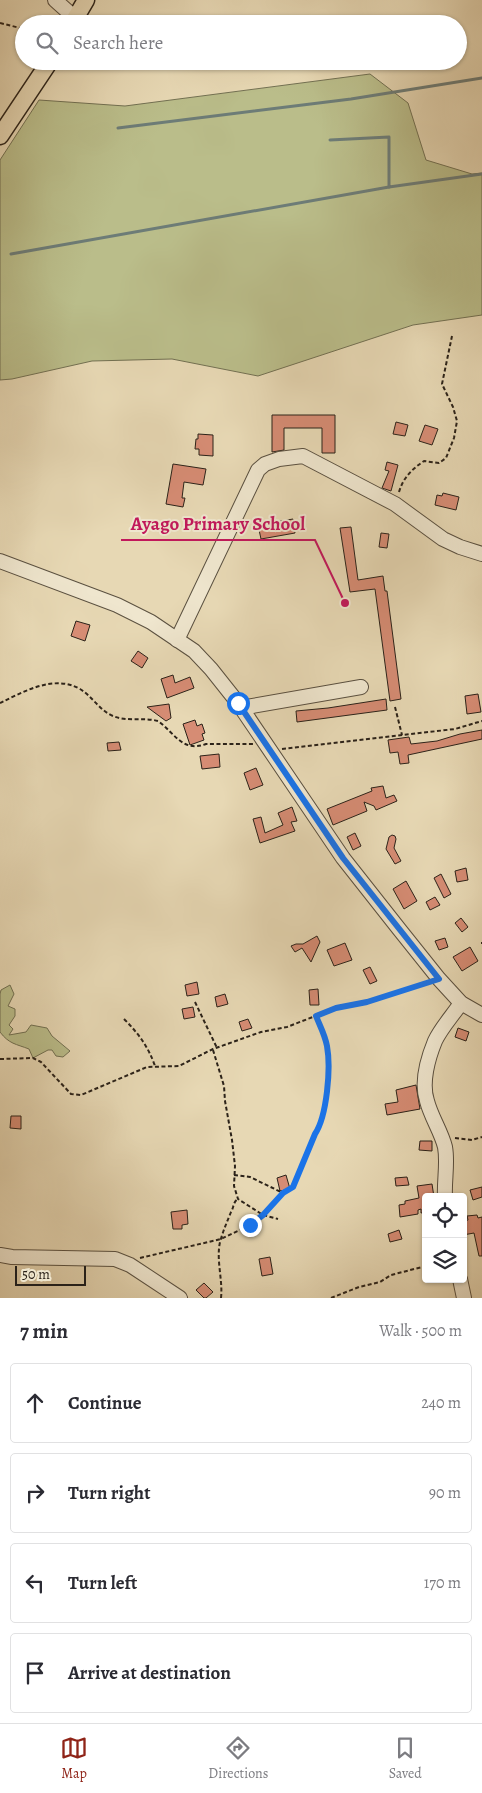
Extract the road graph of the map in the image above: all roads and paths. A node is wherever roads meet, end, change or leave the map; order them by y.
1 (55, 0) edge
2 (86, 0) edge
3 (68, 15) edge
4 (77, 15) edge
5 (0, 23) edge
6 (15, 27) edge
7 (44, 70) edge
8 (0, 136) edge
9 (452, 336) dead end
10 (395, 504) junction
11 (482, 554) edge
12 (0, 561) edge
13 (177, 640) junction
14 (361, 687) dead end
15 (0, 703) edge
16 (395, 707) dead end
17 (241, 708) junction
18 (482, 721) edge
19 (402, 735) junction
20 (266, 746) junction
21 (439, 979) junction
22 (195, 1002) dead end
23 (461, 1003) junction
24 (482, 1015) edge
25 (316, 1016) junction
26 (124, 1019) dead end
27 (217, 1048) junction
28 (213, 1049) junction
29 (0, 1059) edge
30 (155, 1066) junction
31 (482, 1136) edge
32 (441, 1137) junction
33 (234, 1176) junction
34 (283, 1193) junction
35 (445, 1193) edge
36 (238, 1199) junction
37 (263, 1215) junction
38 (278, 1219) dead end
39 (221, 1239) junction
40 (0, 1255) edge
41 (123, 1262) junction
42 (422, 1267) edge
43 (461, 1283) edge
44 (180, 1298) edge
45 (221, 1298) edge
46 (330, 1298) edge
47 (464, 1298) edge

1 - 3 street
2 - 4 main road
5 - 6 path
7 - 8 main road
9 - 10 path
10 - 11 street
10 - 13 street
12 - 13 street
13 - 17 street
14 - 17 street
15 - 20 path
16 - 19 path
17 - 20 street
18 - 19 path
19 - 20 path
20 - 21 street
21 - 23 street
21 - 25 path
22 - 27 path
23 - 24 street
23 - 32 street
25 - 27 path
25 - 34 path
26 - 30 path
27 - 28 path
28 - 30 path
28 - 33 path
29 - 30 path
31 - 32 path
32 - 35 street
33 - 34 path
33 - 36 path
34 - 37 path
36 - 37 path
36 - 39 path
37 - 38 path
37 - 39 path
39 - 41 path
39 - 45 path
40 - 41 street
41 - 44 street
42 - 46 path
43 - 47 street

